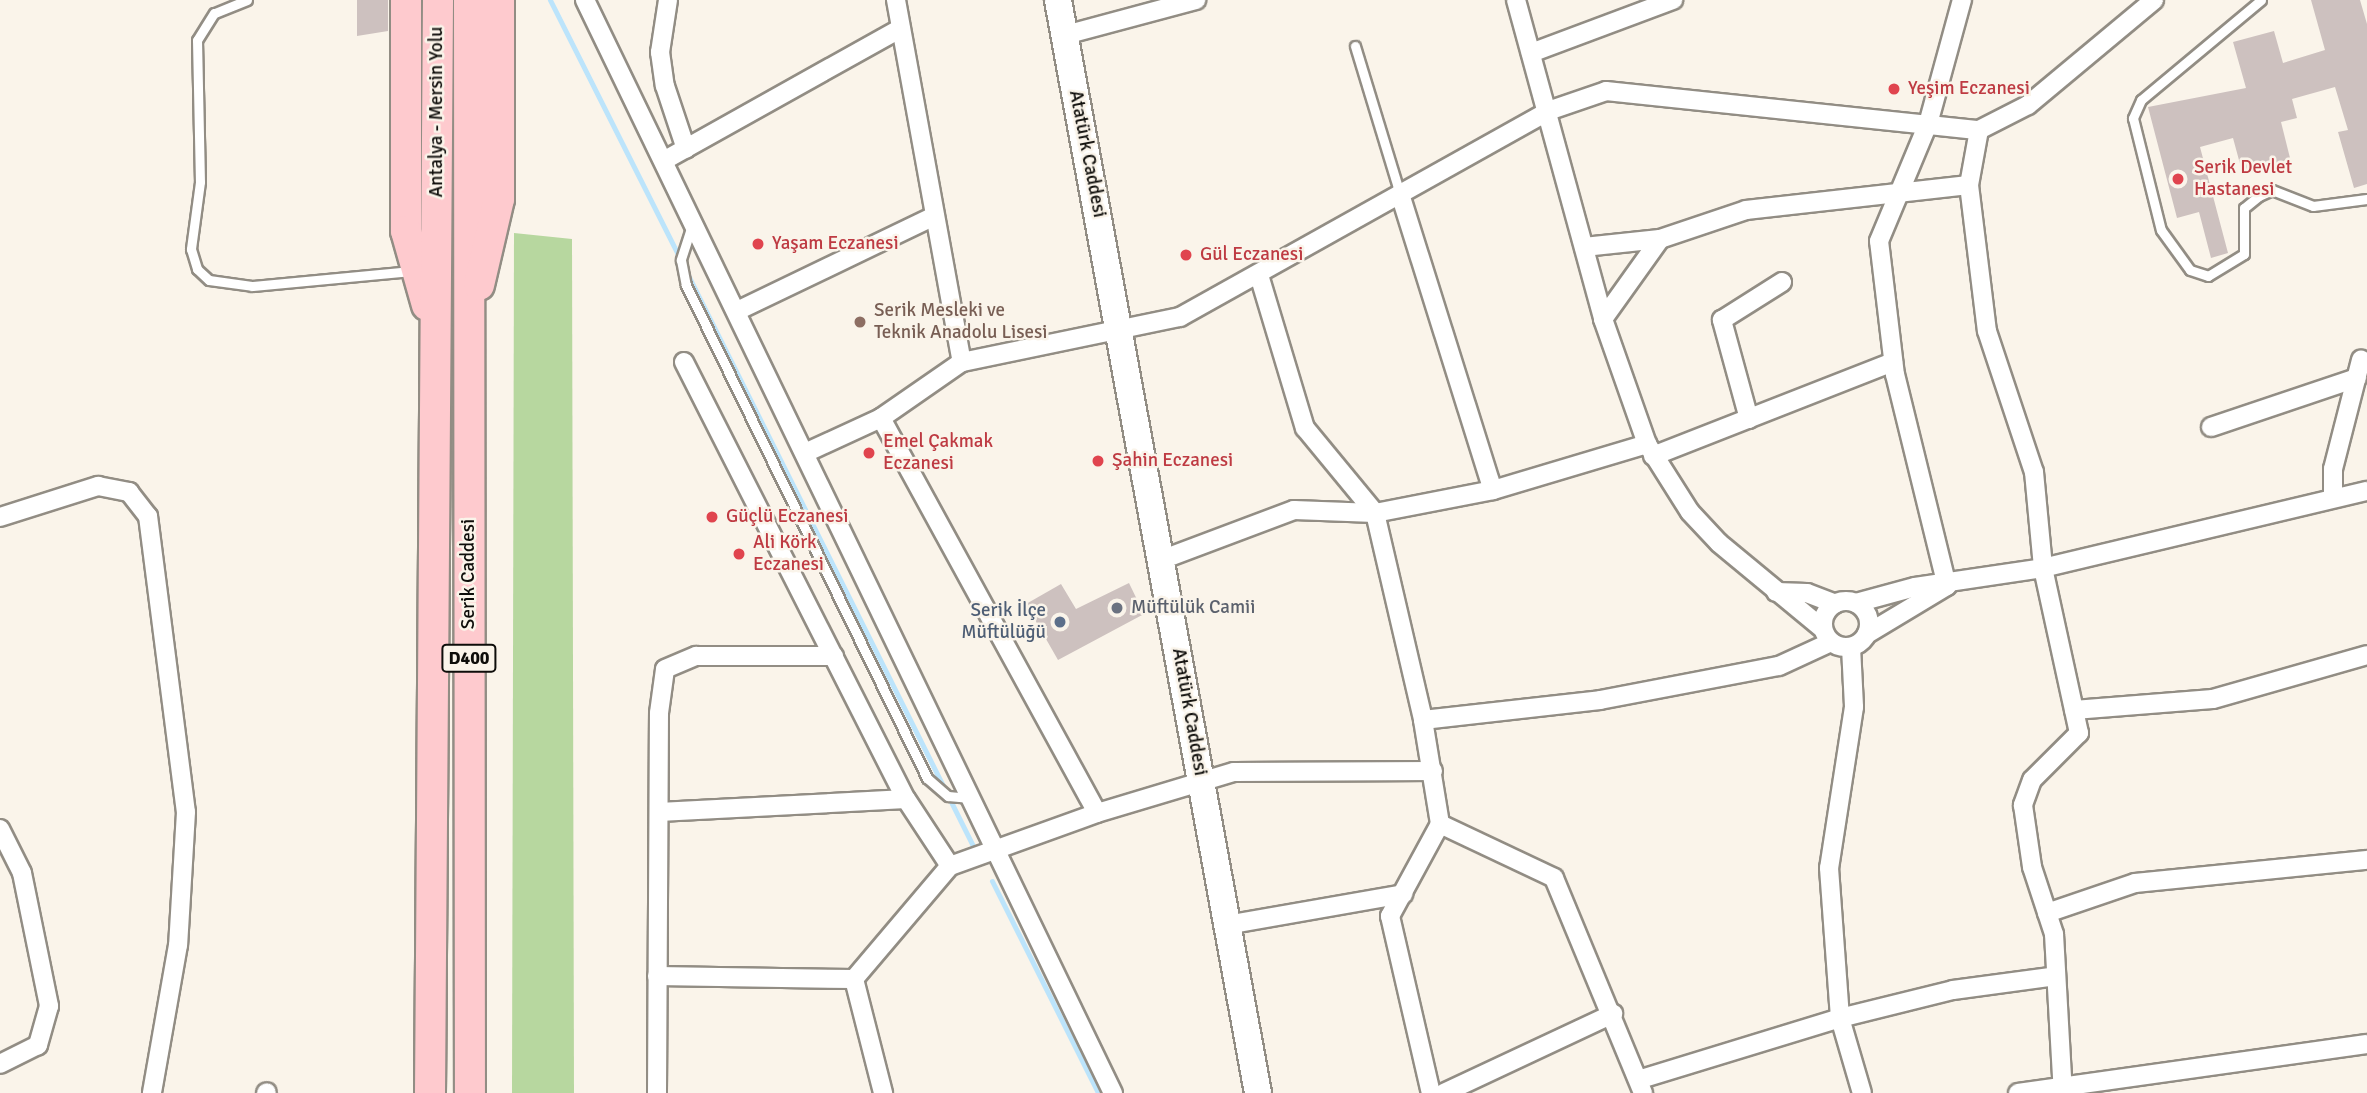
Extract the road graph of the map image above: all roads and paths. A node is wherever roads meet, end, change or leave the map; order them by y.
1 (247, 0) edge
2 (406, 0) edge
3 (438, 0) edge
4 (469, 0) edge
5 (499, 0) edge
6 (585, 0) edge
7 (668, 0) edge
8 (896, 0) edge
9 (1058, 0) edge
10 (1196, 0) edge
11 (1516, 0) edge
12 (1673, 0) edge
13 (1962, 0) edge
14 (2154, 0) edge
15 (2261, 0) edge
16 (901, 28) junction
17 (1065, 35) junction
18 (1354, 46) dead end
19 (1531, 53) junction
20 (1548, 111) junction
21 (1928, 124) junction
22 (1979, 131) junction
23 (685, 149) junction
24 (665, 160) junction
25 (1969, 185) junction
26 (1400, 194) junction
27 (1898, 196) junction
28 (2367, 199) edge
29 (932, 217) junction
30 (694, 221) junction
31 (437, 223) joint
32 (467, 223) joint
33 (1660, 239) junction
34 (1584, 247) junction
35 (417, 271) junction
36 (1259, 275) junction
37 (1782, 282) dead end
38 (737, 311) junction
39 (1603, 319) junction
40 (1121, 334) junction
41 (468, 336) junction
42 (436, 338) junction
43 (684, 362) dead end
44 (962, 362) junction
45 (1893, 362) junction
46 (881, 418) junction
47 (1749, 419) junction
48 (2211, 427) dead end
49 (1650, 450) junction
50 (805, 453) junction
51 (1493, 490) junction
52 (2367, 491) edge
53 (2333, 497) junction
54 (1375, 513) junction
55 (0, 517) edge
56 (1161, 560) junction
57 (2043, 568) junction
58 (1947, 586) junction
59 (1776, 592) junction
60 (1856, 603) junction
61 (1835, 604) junction
62 (1867, 634) junction
63 (1827, 635) junction
64 (1851, 647) junction
65 (2367, 654) edge
66 (834, 656) junction
67 (2074, 710) junction
68 (1423, 720) junction
69 (1433, 771) junction
70 (1202, 780) junction
71 (971, 798) junction
72 (906, 799) junction
73 (659, 812) junction
74 (1097, 813) junction
75 (1440, 824) junction
76 (0, 829) edge
77 (997, 850) junction
78 (2367, 860) edge
79 (950, 866) junction
80 (1403, 894) junction
81 (2047, 913) junction
82 (1226, 925) junction
83 (657, 976) junction
84 (2056, 976) junction
85 (854, 979) junction
86 (1613, 1014) junction
87 (1840, 1018) junction
88 (2367, 1044) edge
89 (0, 1065) edge
90 (1642, 1086) edge
91 (2063, 1088) edge
92 (152, 1093) edge
93 (430, 1093) edge
94 (470, 1093) edge
95 (657, 1093) edge
96 (883, 1093) edge
97 (1113, 1093) edge
98 (1258, 1093) edge
99 (1431, 1093) edge
100 (1444, 1093) edge
101 (1861, 1093) edge
102 (2018, 1093) edge

1 - 35 lane
2 - 35 highway
3 - 31 highway, Antalya - Mersin Yolu / D400
4 - 32 highway, Antalya - Mersin Yolu / D400
5 - 41 highway
6 - 24 street
7 - 23 street
8 - 16 street
9 - 17 main road, Atatürk Caddesi
10 - 17 street
11 - 19 street
12 - 19 street
13 - 21 street
14 - 22 street
15 - 28 lane
16 - 23 street
16 - 29 street
17 - 40 main road, Atatürk Caddesi
18 - 26 lane
19 - 20 street
20 - 21 street
20 - 26 street
20 - 34 street
21 - 22 street
21 - 27 street
22 - 25 street
23 - 24 street
24 - 30 street
25 - 27 street
25 - 57 street
26 - 36 street
26 - 51 street
27 - 33 street
27 - 45 street
29 - 38 street
29 - 44 street
30 - 38 street
30 - 71 lane
31 - 42 highway, Serik Caddesi / D400
32 - 41 highway, Serik Caddesi / D400
33 - 34 street
33 - 39 street
34 - 39 street
35 - 42 highway
36 - 40 street
36 - 54 street
37 - 47 street
38 - 50 street
39 - 49 street
40 - 44 street
40 - 56 main road, Atatürk Caddesi
41 - 94 highway, Serik Caddesi / D400
42 - 93 highway, Serik Caddesi / D400
43 - 66 street
44 - 46 street
45 - 47 street
45 - 58 street
46 - 50 street
46 - 74 street
47 - 49 street
48 - 53 street
49 - 51 street
49 - 59 street
50 - 71 street
51 - 54 street
52 - 53 street
53 - 57 street
54 - 56 street
54 - 68 street
55 - 92 street
56 - 70 main road, Atatürk Caddesi
57 - 58 street
57 - 67 street
58 - 60 street
58 - 62 street
59 - 61 street
59 - 63 street
60 - 61 street
60 - 62 street
61 - 63 street
62 - 64 street
63 - 64 street
63 - 68 street
64 - 87 street
65 - 67 street
66 - 72 street
66 - 73 street
67 - 81 street
68 - 69 street
69 - 70 street
69 - 75 street
70 - 74 street
70 - 82 main road, Atatürk Caddesi
71 - 77 street
72 - 73 street
72 - 79 street
73 - 83 street
74 - 77 street
75 - 80 street
75 - 86 street
76 - 89 street
77 - 79 street
77 - 97 street
78 - 81 street
79 - 85 street
80 - 82 street
80 - 99 street
81 - 84 street
82 - 98 main road, Atatürk Caddesi
83 - 85 street
83 - 95 street
84 - 87 street
84 - 91 street
85 - 96 street
86 - 90 street
86 - 100 street
87 - 90 street
87 - 101 street
88 - 91 street
91 - 102 street

